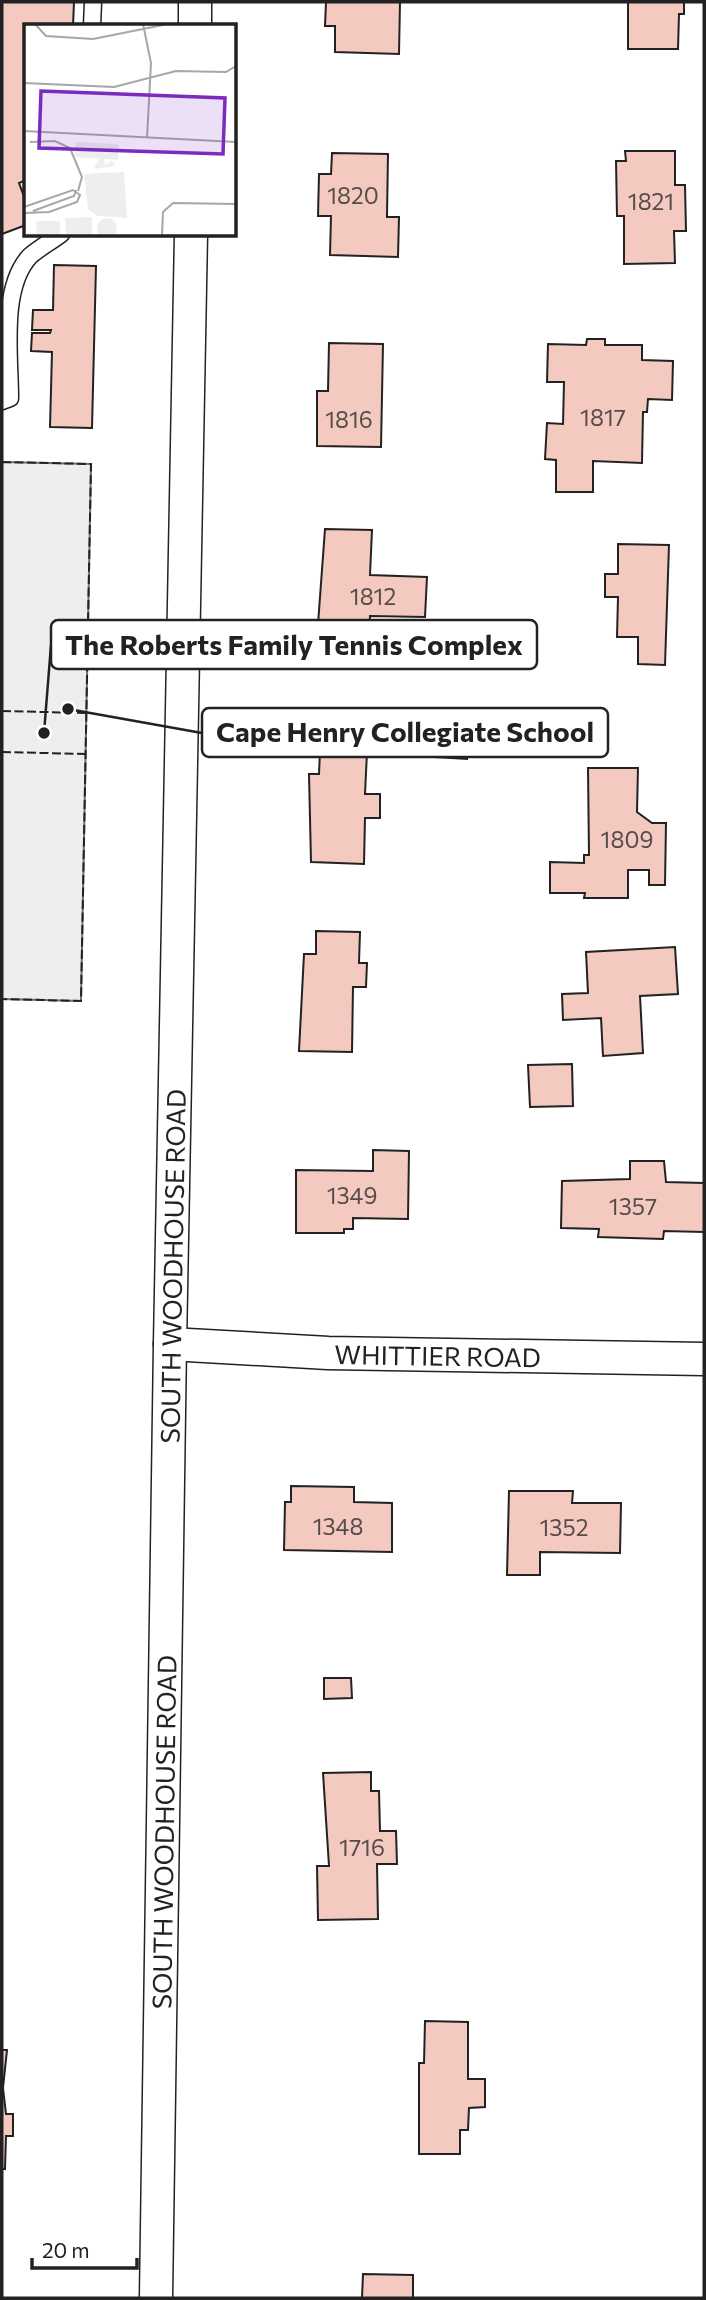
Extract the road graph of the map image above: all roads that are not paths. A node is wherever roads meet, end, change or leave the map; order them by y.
1 (93, 2) edge
2 (195, 2) edge
3 (92, 24) edge
4 (195, 24) edge
5 (58, 236) edge
6 (191, 236) edge
7 (2, 401) edge
8 (170, 1344) junction
9 (704, 1359) edge
10 (156, 2298) edge

1 - 3 lane
2 - 4 street
5 - 7 lane
6 - 8 street, SOUTH WOODHOUSE ROAD
8 - 9 street, WHITTIER ROAD
8 - 10 street, SOUTH WOODHOUSE ROAD

